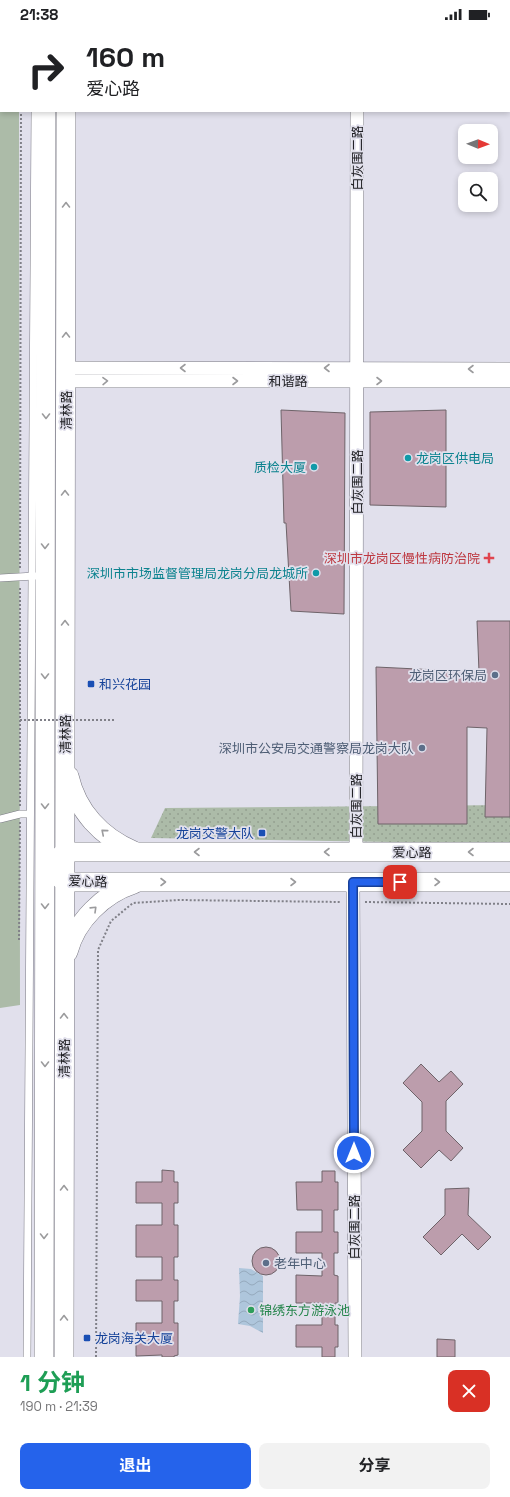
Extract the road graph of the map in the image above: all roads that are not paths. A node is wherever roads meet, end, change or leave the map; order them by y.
1 (35, 112) edge
2 (46, 112) edge
3 (66, 112) edge
4 (356, 112) edge
5 (510, 369) edge
6 (356, 374) junction
7 (66, 375) junction
8 (510, 381) edge
9 (39, 576) junction
10 (0, 578) edge
11 (65, 760) junction
12 (30, 814) junction
13 (0, 819) edge
14 (65, 852) junction
15 (137, 852) junction
16 (356, 852) junction
17 (510, 852) edge
18 (45, 867) junction
19 (65, 882) junction
20 (142, 882) junction
21 (353, 882) junction
22 (510, 882) edge
23 (64, 967) junction
24 (27, 1357) edge
25 (44, 1357) edge
26 (64, 1357) edge
27 (355, 1357) edge

1 - 9 lane
2 -> 9 main road, 清林路
7 -> 3 main road, 清林路
4 - 6 street, 白灰围二路
5 -> 6 street, 和谐路
6 - 7 street, 和谐路
6 -> 8 street, 和谐路
6 - 16 street, 白灰围二路
11 -> 7 main road, 清林路
9 - 10 lane
9 - 12 lane
9 -> 18 main road, 清林路
11 - 14 main road, 清林路
15 -> 11 main road
12 - 13 lane
12 - 24 lane
14 - 15 main road, 爱心路
14 - 18 main road, 爱心路
14 - 19 main road, 清林路
16 -> 15 main road, 爱心路
17 -> 16 main road, 爱心路
18 - 19 main road, 爱心路
18 -> 25 main road, 清林路
19 - 20 main road, 爱心路
19 - 23 main road, 清林路
20 -> 21 main road, 爱心路
23 -> 20 main road
21 -> 22 main road, 爱心路
21 - 27 street, 白灰围二路
26 -> 23 main road, 清林路

